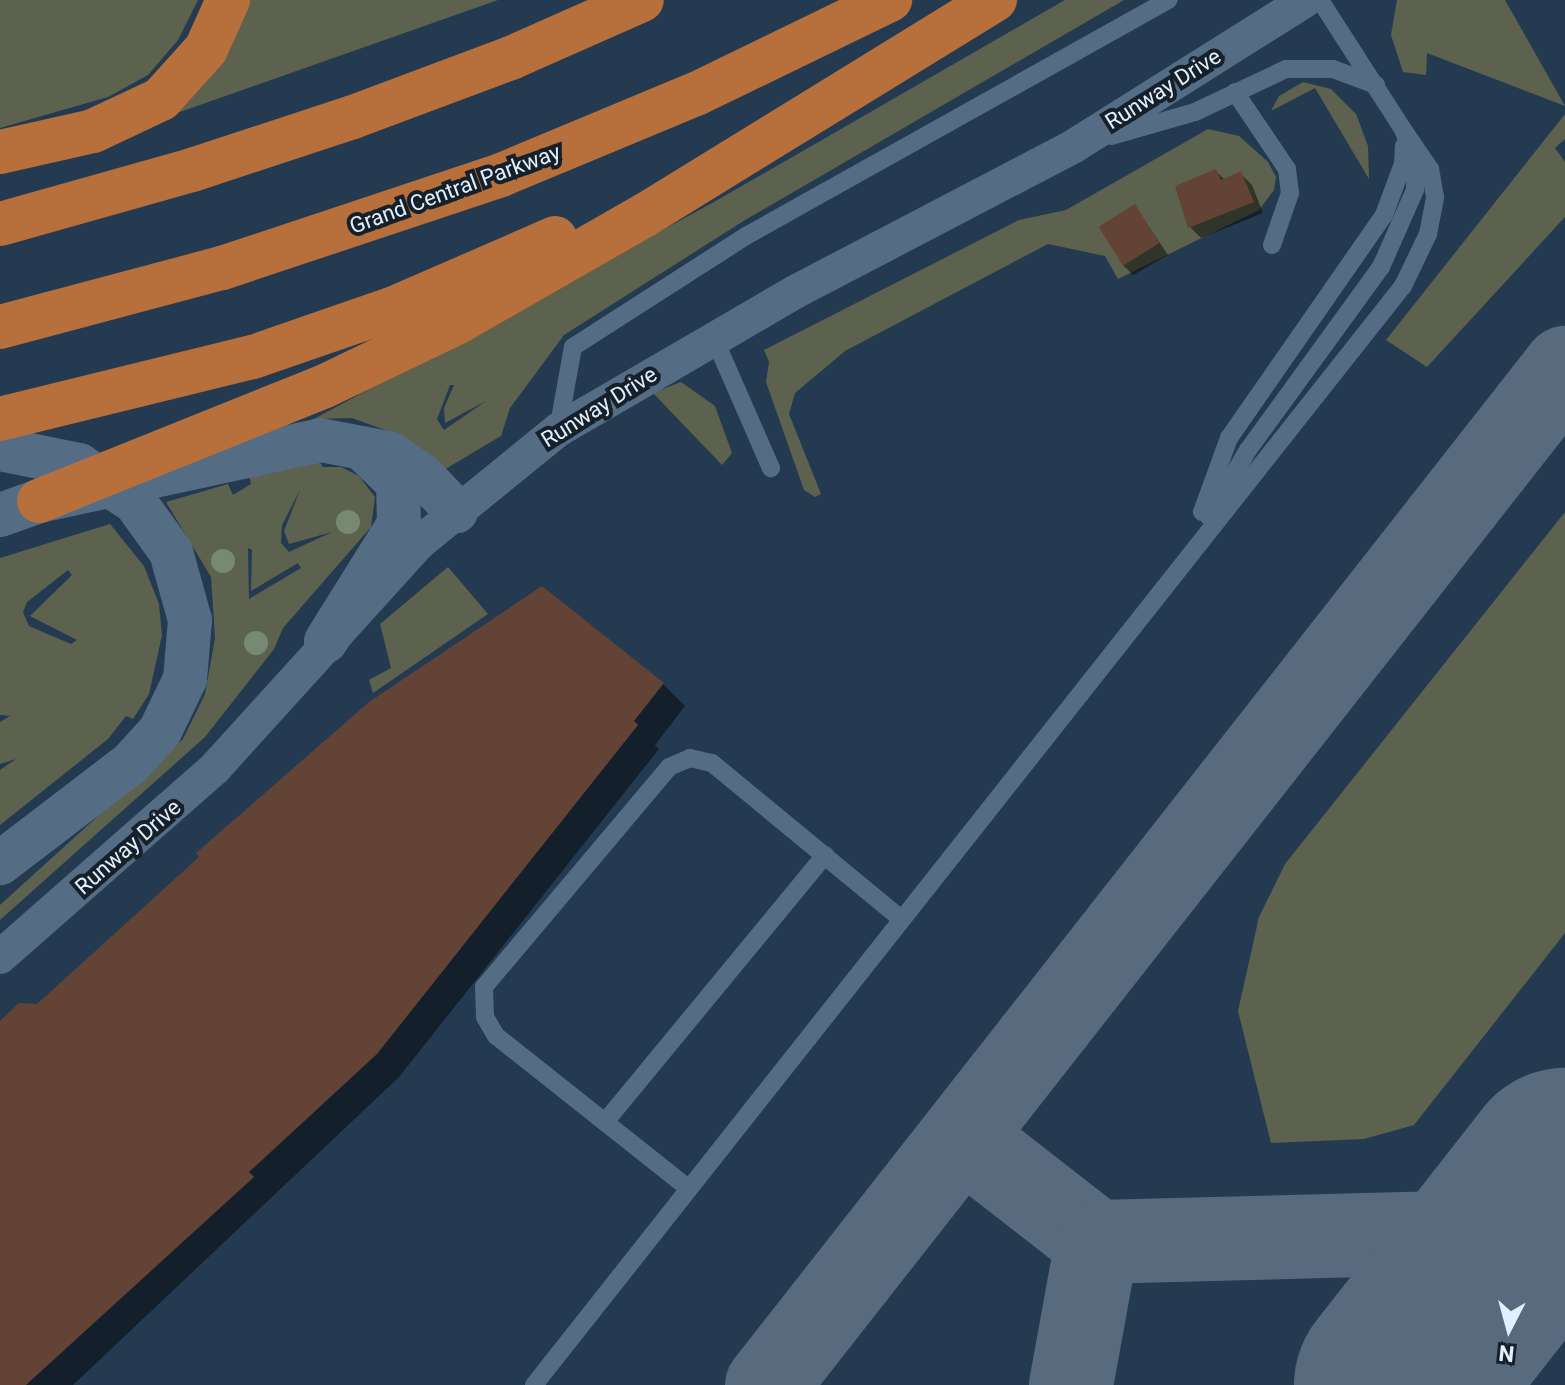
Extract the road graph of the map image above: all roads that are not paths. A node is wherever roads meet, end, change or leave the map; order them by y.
1 (228, 0) edge
2 (642, 0) edge
3 (890, 0) edge
4 (995, 0) edge
5 (1168, 0) edge
6 (1306, 0) edge
7 (1320, 0) edge
8 (1379, 87) junction
9 (845, 89) junction
10 (1235, 92) junction
11 (1404, 131) junction
12 (1074, 146) junction
13 (0, 152) edge
14 (0, 224) edge
15 (1272, 245) dead end
16 (0, 327) edge
17 (715, 340) junction
18 (0, 419) edge
19 (558, 430) junction
20 (336, 441) junction
21 (0, 449) edge
22 (771, 468) dead end
23 (20, 508) edge
24 (456, 511) junction
25 (1186, 556) junction
26 (326, 641) junction
27 (69, 811) junction
28 (825, 855) junction
29 (0, 863) edge
30 (0, 885) edge
31 (901, 919) junction
32 (0, 957) edge
33 (605, 1122) junction
34 (688, 1188) junction
35 (534, 1385) edge

1 - 13 highway
2 - 14 highway
3 - 16 highway, Grand Central Parkway
4 - 9 highway
5 - 19 lane
6 - 12 street, Runway Drive
7 - 8 lane
8 - 10 lane
8 - 11 lane
9 - 18 highway
9 - 23 highway
10 - 12 lane
10 - 15 lane
11 - 25 lane
11 - 25 lane
11 - 25 lane
12 - 17 street, Runway Drive
17 - 19 street, Runway Drive
17 - 22 lane
19 - 24 street, Runway Drive
20 - 23 main road
20 - 24 main road
20 - 26 main road
21 - 27 main road
24 - 26 street, Runway Drive
25 - 31 lane
26 - 32 street, Runway Drive
27 - 29 main road
27 - 30 main road
28 - 31 lane
28 - 33 lane
28 - 33 lane
31 - 34 lane
33 - 34 lane
34 - 35 lane

